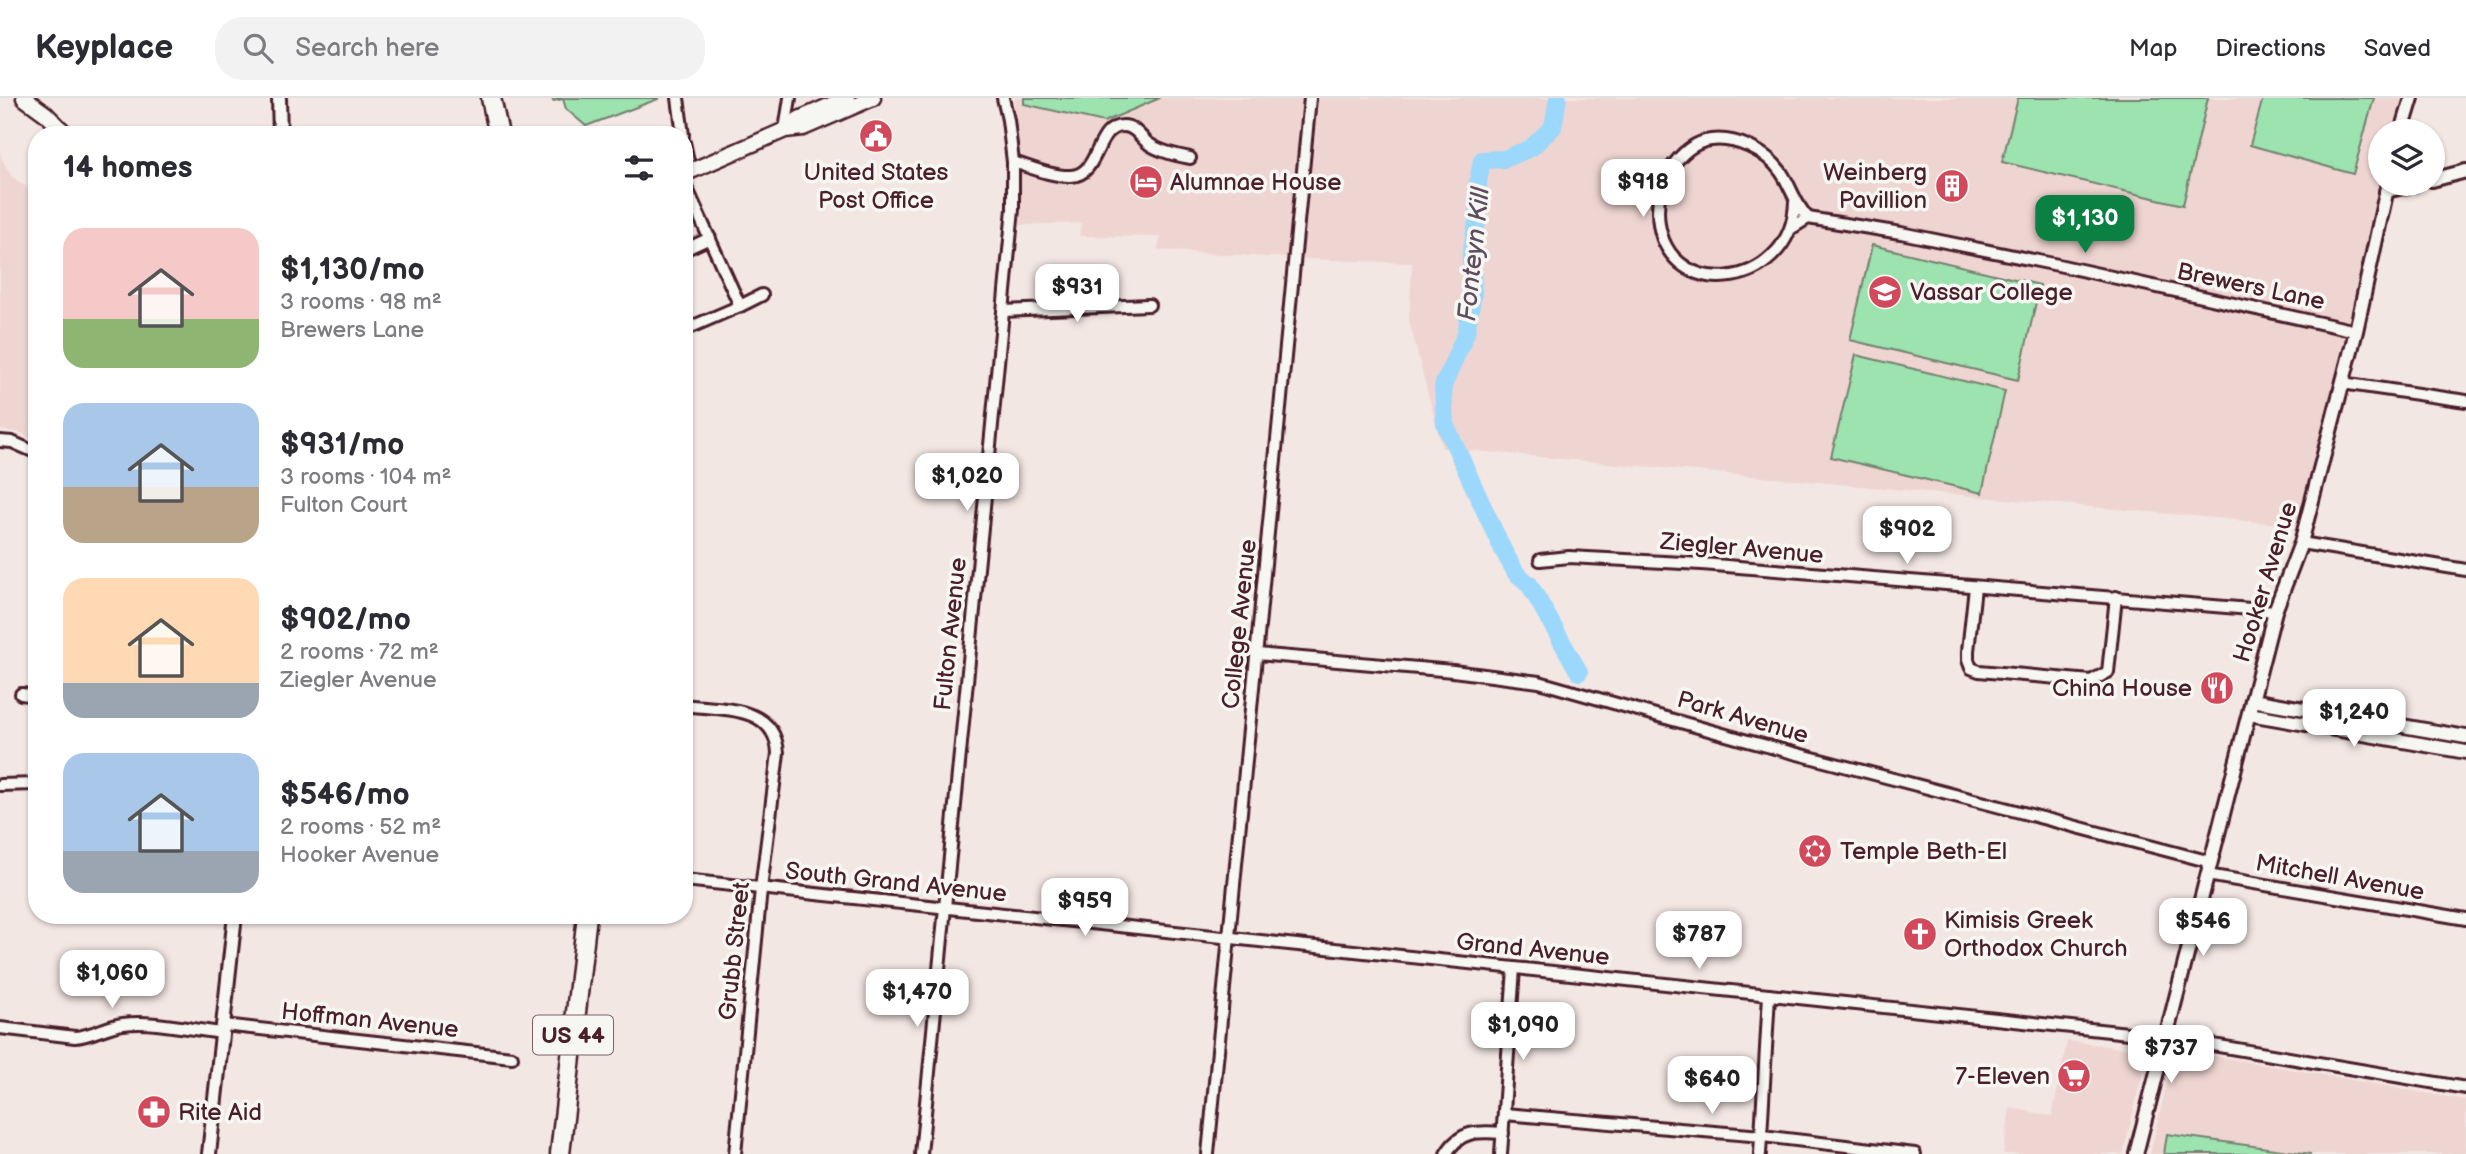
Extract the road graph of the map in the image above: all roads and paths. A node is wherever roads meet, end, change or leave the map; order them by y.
1 (25, 98) edge
2 (279, 98) edge
3 (491, 98) edge
4 (678, 98) edge
5 (790, 98) edge
6 (847, 98) edge
7 (873, 98) edge
8 (1003, 98) edge
9 (1013, 98) edge
10 (1310, 98) edge
11 (2412, 98) edge
12 (1008, 117) junction
13 (2406, 119) edge
14 (58, 126) edge
15 (280, 126) edge
16 (497, 126) edge
17 (682, 126) edge
18 (785, 130) junction
19 (1190, 158) dead end
20 (1013, 162) junction
21 (2466, 171) edge
22 (693, 173) edge
23 (2445, 177) edge
24 (693, 194) edge
25 (2385, 196) edge
26 (1795, 202) junction
27 (1808, 218) junction
28 (1791, 228) junction
29 (710, 238) junction
30 (693, 246) edge
31 (762, 295) dead end
32 (1149, 305) dead end
33 (740, 306) junction
34 (1003, 311) junction
35 (693, 326) edge
36 (2356, 331) junction
37 (2342, 383) junction
38 (2466, 401) edge
39 (0, 441) edge
40 (28, 449) edge
41 (2301, 543) junction
42 (1540, 560) dead end
43 (2466, 570) edge
44 (1975, 587) junction
45 (2116, 597) junction
46 (2275, 611) junction
47 (1257, 654) junction
48 (21, 694) dead end
49 (28, 695) edge
50 (2252, 700) junction
51 (693, 706) edge
52 (2249, 714) junction
53 (2466, 737) edge
54 (2466, 752) edge
55 (28, 784) edge
56 (0, 785) edge
57 (2211, 862) junction
58 (2207, 876) junction
59 (693, 881) edge
60 (761, 889) junction
61 (944, 908) junction
62 (2466, 919) edge
63 (234, 924) edge
64 (586, 924) edge
65 (1229, 938) junction
66 (1514, 968) junction
67 (1769, 995) junction
68 (0, 1028) edge
69 (223, 1029) junction
70 (2166, 1037) junction
71 (512, 1057) dead end
72 (2466, 1088) edge
73 (1504, 1114) junction
74 (1503, 1133) junction
75 (1762, 1136) junction
76 (209, 1154) edge
77 (560, 1154) edge
78 (735, 1154) edge
79 (920, 1154) edge
80 (1208, 1154) edge
81 (1447, 1154) edge
82 (1502, 1154) edge
83 (1759, 1154) edge
84 (1916, 1154) edge
85 (2136, 1154) edge

1 - 14 main road
2 - 15 street
3 - 16 highway
4 - 17 street
5 - 18 street
6 - 18 main road
7 - 18 main road
8 - 12 street, Fulton Avenue
9 - 12 street, Fulton Avenue
10 - 47 street, College Avenue
11 - 13 street
12 - 20 street, Fulton Avenue
18 - 22 main road
19 - 20 street
20 - 34 street, Fulton Avenue
21 - 23 street
24 - 29 street
25 - 36 street, Hooker Avenue
26 - 27 street
26 - 28 street
26 - 28 street
27 - 28 street
27 - 36 street, Brewers Lane
29 - 30 street
29 - 33 street
31 - 33 street
32 - 34 street
33 - 35 street
34 - 61 street, Fulton Avenue
36 - 37 street, Hooker Avenue
37 - 38 street
37 - 41 street, Hooker Avenue
39 - 40 street
41 - 43 street
41 - 46 street, Hooker Avenue
42 - 44 street, Ziegler Avenue
44 - 45 street, Ziegler Avenue
44 - 45 street
45 - 46 street, Ziegler Avenue
46 - 50 street, Hooker Avenue
47 - 57 street, Park Avenue
47 - 65 street, College Avenue
48 - 49 street
50 - 52 street, Hooker Avenue
50 - 53 street
51 - 60 street, Grubb Street
52 - 54 street
52 - 57 street, Hooker Avenue
55 - 56 street
57 - 58 street, Hooker Avenue
58 - 62 street, Mitchell Avenue
58 - 70 street, Hooker Avenue
59 - 60 street, South Grand Avenue
60 - 61 street, South Grand Avenue
60 - 78 street, Grubb Street
61 - 65 street, South Grand Avenue
61 - 79 street, Fulton Avenue
63 - 69 street
64 - 77 highway, US 44
65 - 66 street, Grand Avenue
65 - 80 street, College Avenue
66 - 67 street, Grand Avenue
66 - 73 street
67 - 70 street, Grand Avenue
67 - 75 street
68 - 69 street, Hoffman Avenue
69 - 71 street, Hoffman Avenue
69 - 76 street
70 - 72 street
70 - 85 street, Hooker Avenue
73 - 74 street
73 - 75 street
74 - 81 street
74 - 82 street
75 - 83 street
75 - 84 street

